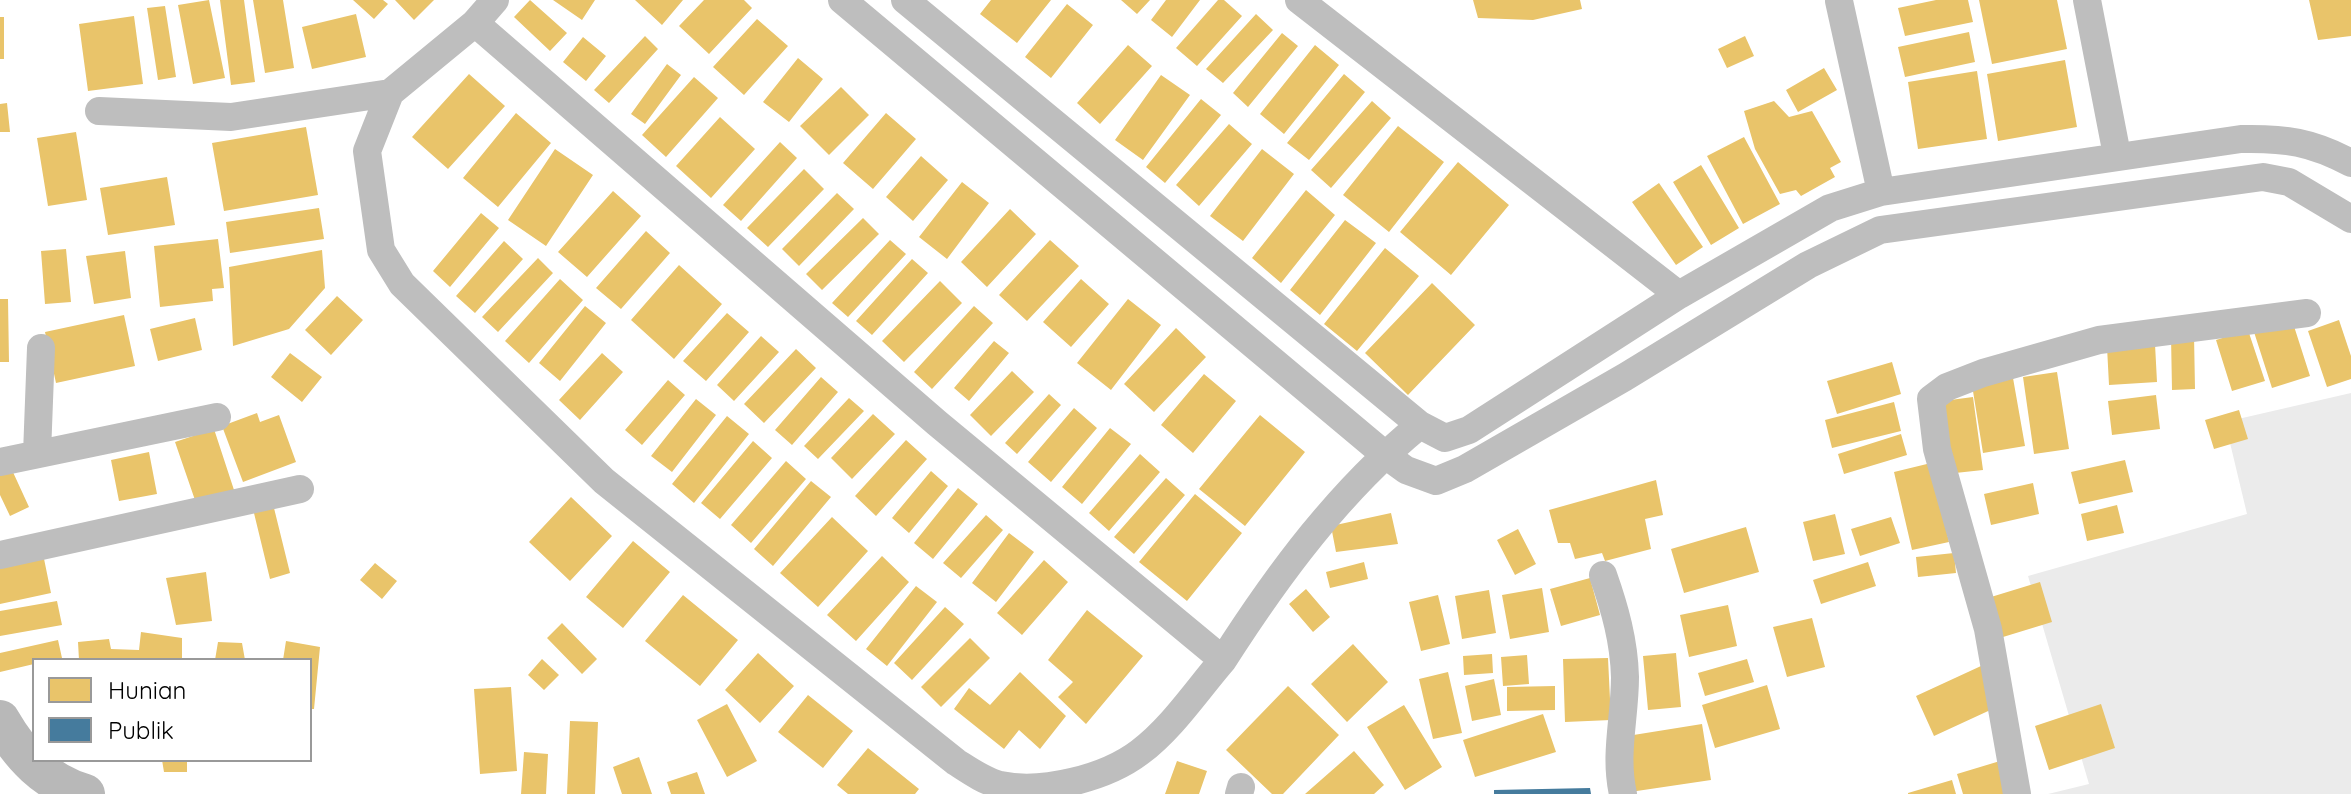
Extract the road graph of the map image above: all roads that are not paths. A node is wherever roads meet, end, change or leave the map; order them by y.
1 (495, 0) edge
2 (842, 0) edge
3 (905, 0) edge
4 (1299, 0) edge
5 (2087, 0) edge
6 (1839, 1) edge
7 (475, 23) junction
8 (390, 93) junction
9 (99, 111) dead end
10 (2301, 142) junction
11 (2117, 155) junction
12 (2351, 163) edge
13 (2289, 182) junction
14 (1881, 192) junction
15 (2351, 219) edge
16 (1679, 295) junction
17 (2307, 313) dead end
18 (41, 348) dead end
19 (217, 417) dead end
20 (1420, 425) junction
21 (1469, 430) junction
22 (37, 454) junction
23 (1384, 454) junction
24 (0, 462) edge
25 (1465, 469) junction
26 (300, 489) dead end
27 (0, 555) edge
28 (1603, 575) dead end
29 (1223, 660) junction
30 (0, 720) edge
31 (35, 781) edge
32 (85, 794) edge
33 (1623, 794) edge
34 (2017, 794) edge

1 - 7 street
2 - 23 street
3 - 20 street
4 - 16 street
5 - 11 street
6 - 14 street
7 - 8 street
7 - 29 street
8 - 9 street
8 - 29 street
10 - 11 street
10 - 12 street
10 - 13 street
11 - 14 street
13 - 15 street
13 - 25 street
14 - 16 street
16 - 21 street
17 - 34 street
18 - 22 street
19 - 22 street
20 - 21 street
20 - 23 street
21 - 25 street
22 - 24 street
23 - 25 street
23 - 29 street
26 - 27 street
28 - 33 street
30 - 31 street
31 - 32 street

